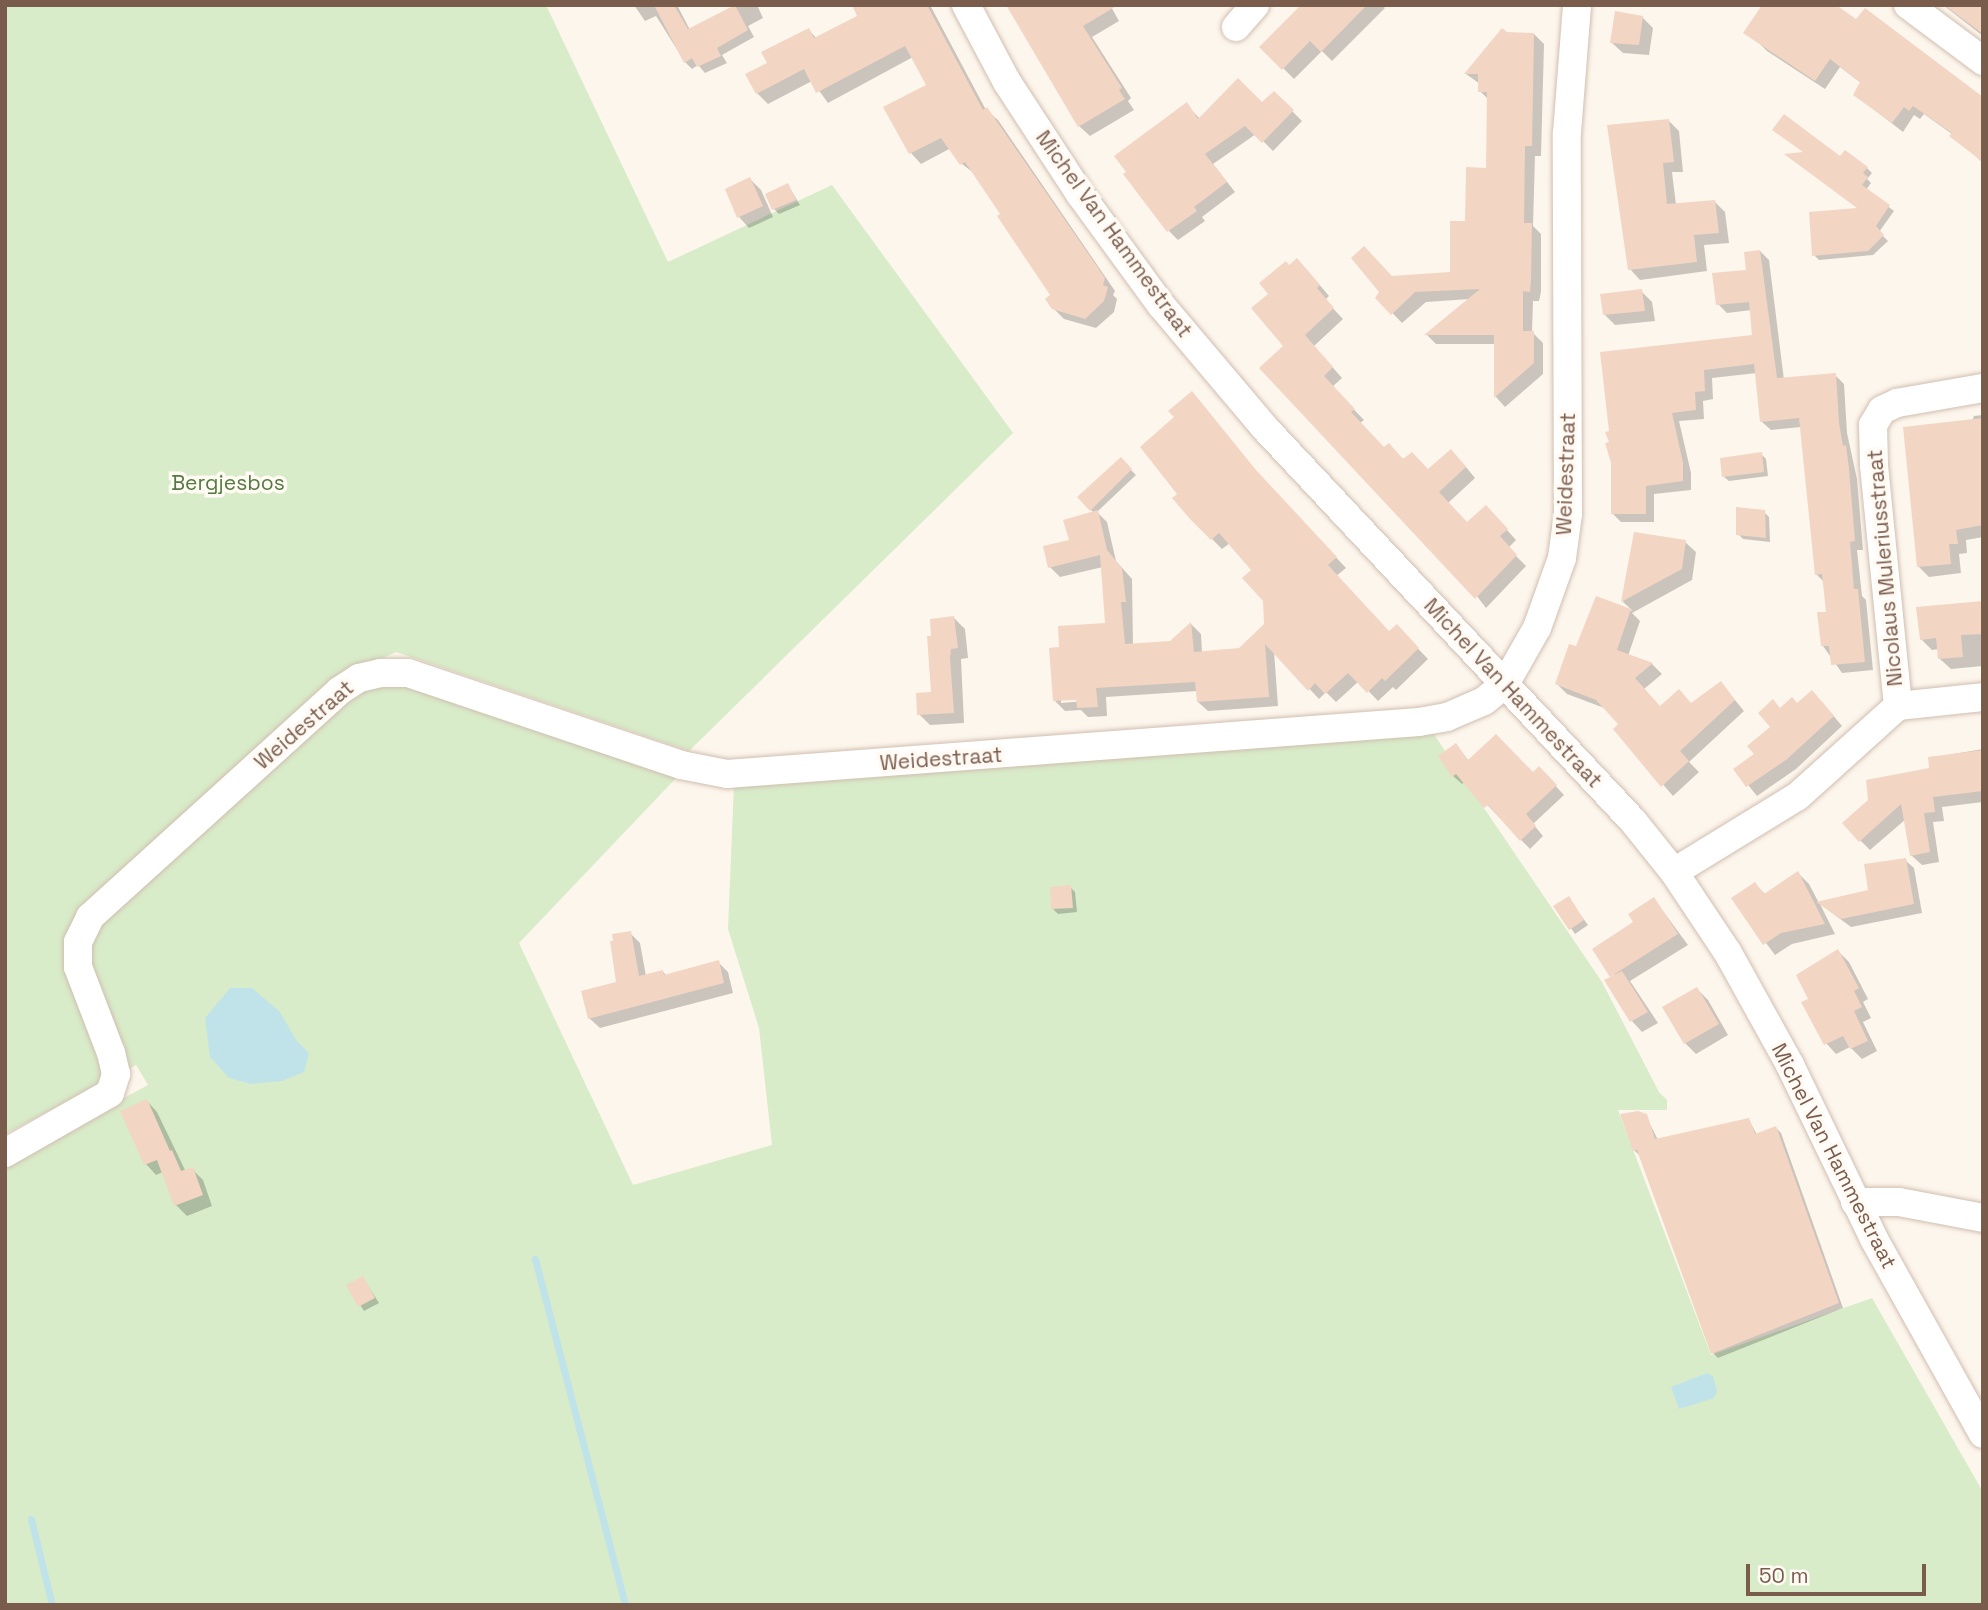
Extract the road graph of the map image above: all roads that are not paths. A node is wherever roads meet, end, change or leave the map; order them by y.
1 (966, 5) edge
2 (1255, 5) edge
3 (1577, 5) edge
4 (1908, 5) edge
5 (1236, 27) dead end
6 (1983, 61) edge
7 (1983, 388) edge
8 (1506, 684) junction
9 (1983, 697) edge
10 (1899, 705) junction
11 (1674, 872) junction
12 (5, 1153) edge
13 (1855, 1202) junction
14 (1983, 1218) edge
15 (1983, 1434) edge

1 - 8 street, Michel Van Hammestraat
2 - 5 street
3 - 8 street, Weidestraat
4 - 6 street
7 - 10 street, Nicolaus Muleriusstraat
8 - 11 street, Michel Van Hammestraat
8 - 12 street, Weidestraat
9 - 10 street
10 - 11 street
11 - 13 street, Michel Van Hammestraat
13 - 14 street
13 - 15 street, Michel Van Hammestraat

